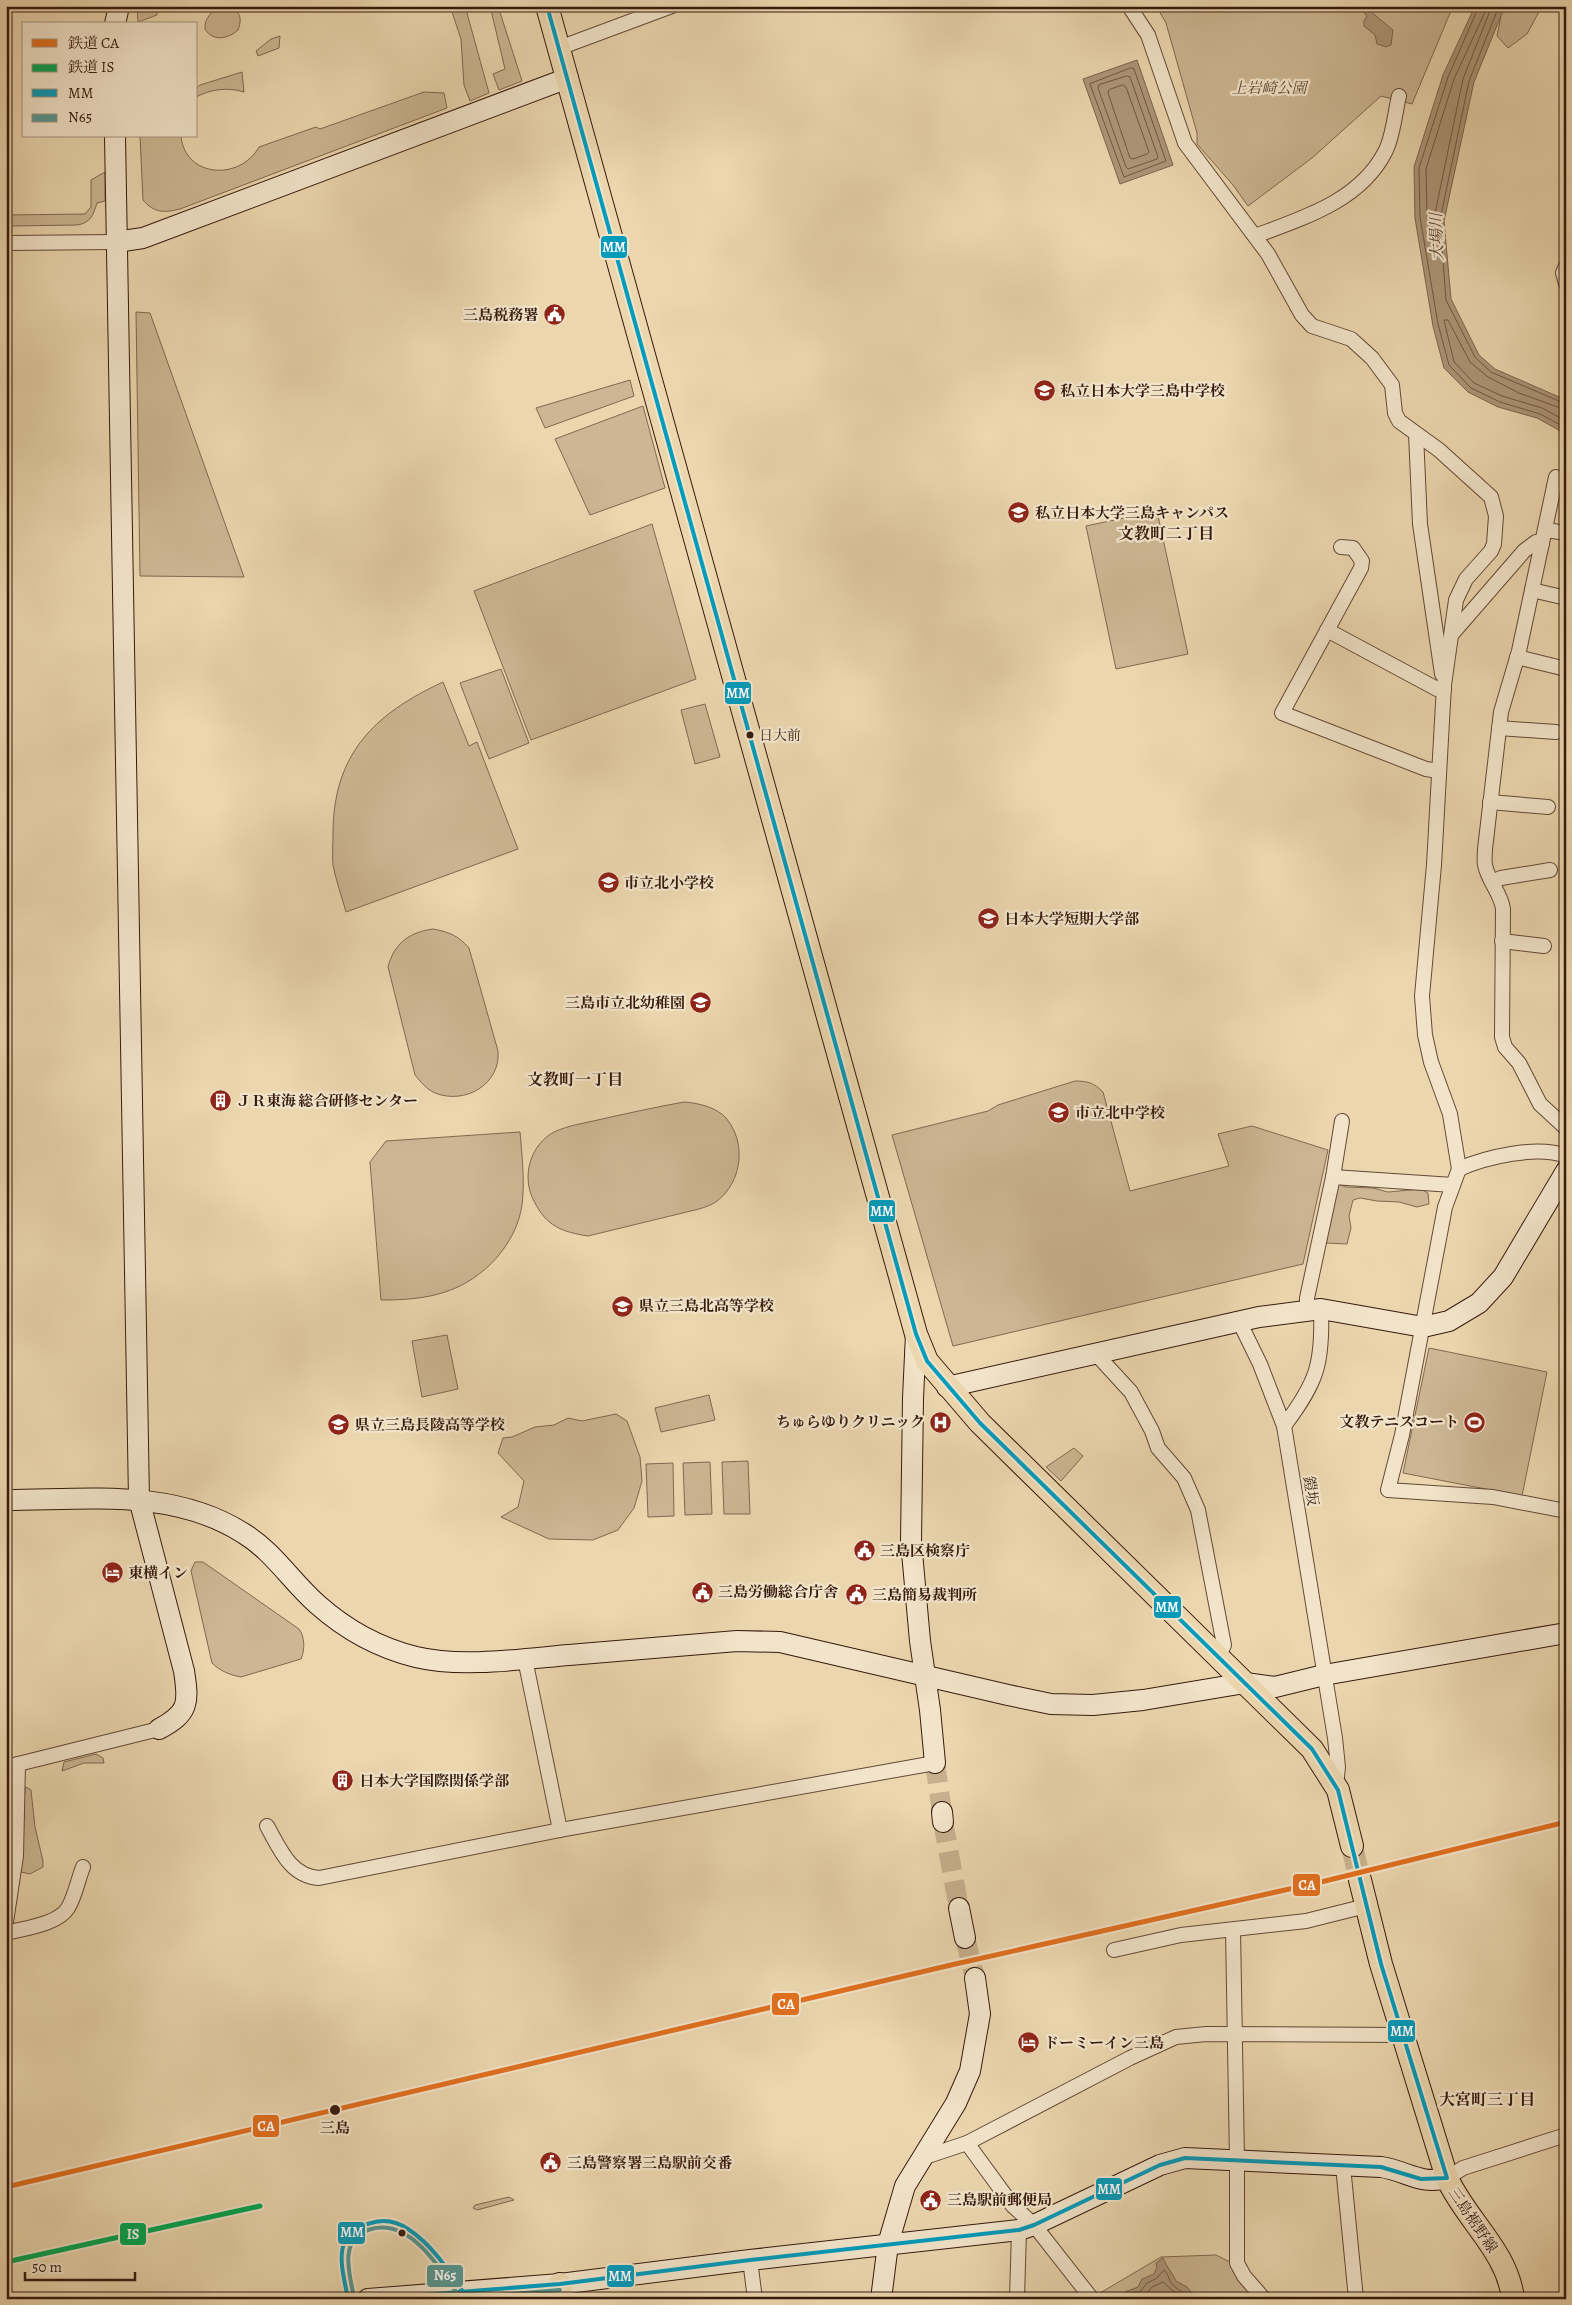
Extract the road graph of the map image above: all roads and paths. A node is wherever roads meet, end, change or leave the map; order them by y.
1 (112, 6) edge
2 (119, 6) edge
3 (547, 6) edge
4 (672, 6) edge
5 (1129, 6) edge
6 (650, 10) edge
7 (114, 22) edge
8 (115, 22) edge
9 (559, 48) junction
10 (568, 78) junction
11 (1399, 96) dead end
12 (116, 138) edge
13 (1255, 236) junction
14 (116, 242) junction
15 (6, 244) edge
16 (1566, 266) edge
17 (1566, 284) edge
18 (1416, 434) junction
19 (1556, 477) dead end
20 (1546, 530) junction
21 (1566, 533) edge
22 (1542, 544) junction
23 (1341, 547) dead end
24 (1532, 590) junction
25 (1566, 598) edge
26 (1328, 630) junction
27 (1452, 634) junction
28 (1517, 657) junction
29 (1566, 669) edge
30 (1444, 687) junction
31 (1499, 728) junction
32 (1556, 732) dead end
33 (1439, 770) junction
34 (1490, 802) junction
35 (1548, 807) dead end
36 (1550, 870) dead end
37 (1492, 882) junction
38 (1502, 940) junction
39 (1544, 946) dead end
40 (1342, 1121) dead end
41 (1566, 1128) edge
42 (1566, 1156) edge
43 (1459, 1169) junction
44 (1566, 1170) edge
45 (1333, 1177) junction
46 (1453, 1185) junction
47 (1314, 1309) junction
48 (1239, 1321) junction
49 (1423, 1327) junction
50 (916, 1334) junction
51 (1097, 1355) junction
52 (947, 1387) junction
53 (1284, 1426) junction
54 (139, 1499) junction
55 (6, 1500) edge
56 (1566, 1511) edge
57 (1566, 1633) edge
58 (1218, 1658) junction
59 (525, 1659) junction
60 (925, 1675) junction
61 (1324, 1675) junction
62 (1245, 1683) junction
63 (159, 1729) joint
64 (935, 1763) joint
65 (12, 1765) edge
66 (1336, 1786) junction
67 (268, 1826) dead end
68 (560, 1830) junction
69 (1352, 1846) tunnel mouth
70 (82, 1867) dead end
71 (1360, 1880) tunnel mouth
72 (1366, 1906) junction
73 (959, 1908) tunnel mouth
74 (6, 1922) edge
75 (1233, 1930) junction
76 (6, 1933) edge
77 (966, 1938) tunnel mouth
78 (1114, 1950) dead end
79 (975, 1978) tunnel mouth
80 (1235, 2035) junction
81 (1403, 2035) junction
82 (1566, 2135) edge
83 (967, 2144) junction
84 (925, 2157) junction
85 (1237, 2160) junction
86 (1343, 2166) junction
87 (1447, 2178) junction
88 (1026, 2227) junction
89 (888, 2244) junction
90 (750, 2260) junction
91 (561, 2292) edge
92 (368, 2299) edge
93 (755, 2299) edge
94 (880, 2299) edge
95 (1017, 2299) edge
96 (1092, 2299) edge
97 (1264, 2299) edge
98 (1356, 2299) edge
99 (1513, 2299) edge

1 - 7 street
2 - 8 street
3 - 9 main road
4 - 6 street
5 - 13 street
6 - 9 street
9 - 10 main road
10 - 14 street
10 - 50 main road
11 - 13 street
12 - 14 street
13 - 18 street
14 - 15 street
14 - 54 street
16 - 17 street
18 - 27 street
18 - 30 street
19 - 20 street
20 - 21 street
20 - 22 street
22 - 24 street
22 - 27 street
23 - 26 street
24 - 25 street
24 - 28 street
26 - 30 street
26 - 33 street
27 - 30 street
28 - 29 street
28 - 31 street
30 - 33 street
31 - 32 street
31 - 34 street
33 - 43 street
34 - 35 street
34 - 37 street
36 - 37 street
37 - 38 street
38 - 39 street
38 - 41 street
40 - 45 street
42 - 43 street
43 - 46 street
44 - 49 street
45 - 46 street
45 - 47 street
46 - 49 street
47 - 48 street
47 - 49 street
47 - 53 street
48 - 51 street
48 - 53 street, 鎧坂
49 - 56 street
50 - 52 main road
50 - 60 street
51 - 52 street
51 - 58 street
52 - 58 main road
53 - 61 street, 鎧坂
54 - 55 street
54 - 59 street
54 - 63 street
57 - 61 street
58 - 62 main road
59 - 60 street
59 - 68 street
60 - 62 street
60 - 64 street
61 - 62 street
61 - 66 street, 鎧坂
62 - 66 main road
63 - 65 street
64 - 68 street
65 - 74 street
66 - 69 main road
67 - 68 street
70 - 76 street
71 - 72 main road, 三島裾野線
72 - 75 street
72 - 81 main road, 三島裾野線
73 - 77 street
75 - 78 street
75 - 80 street
79 - 84 street
80 - 81 street
80 - 83 street
80 - 85 street
81 - 87 main road, 三島裾野線
82 - 87 street
83 - 84 street
83 - 88 street
84 - 89 street
85 - 86 street
85 - 88 street
85 - 97 street
86 - 87 street
86 - 98 street
87 - 99 main road, 三島裾野線
88 - 89 street
88 - 95 street
88 - 96 street
89 - 90 street
89 - 94 street
90 - 91 street
90 - 93 street
91 - 92 street

